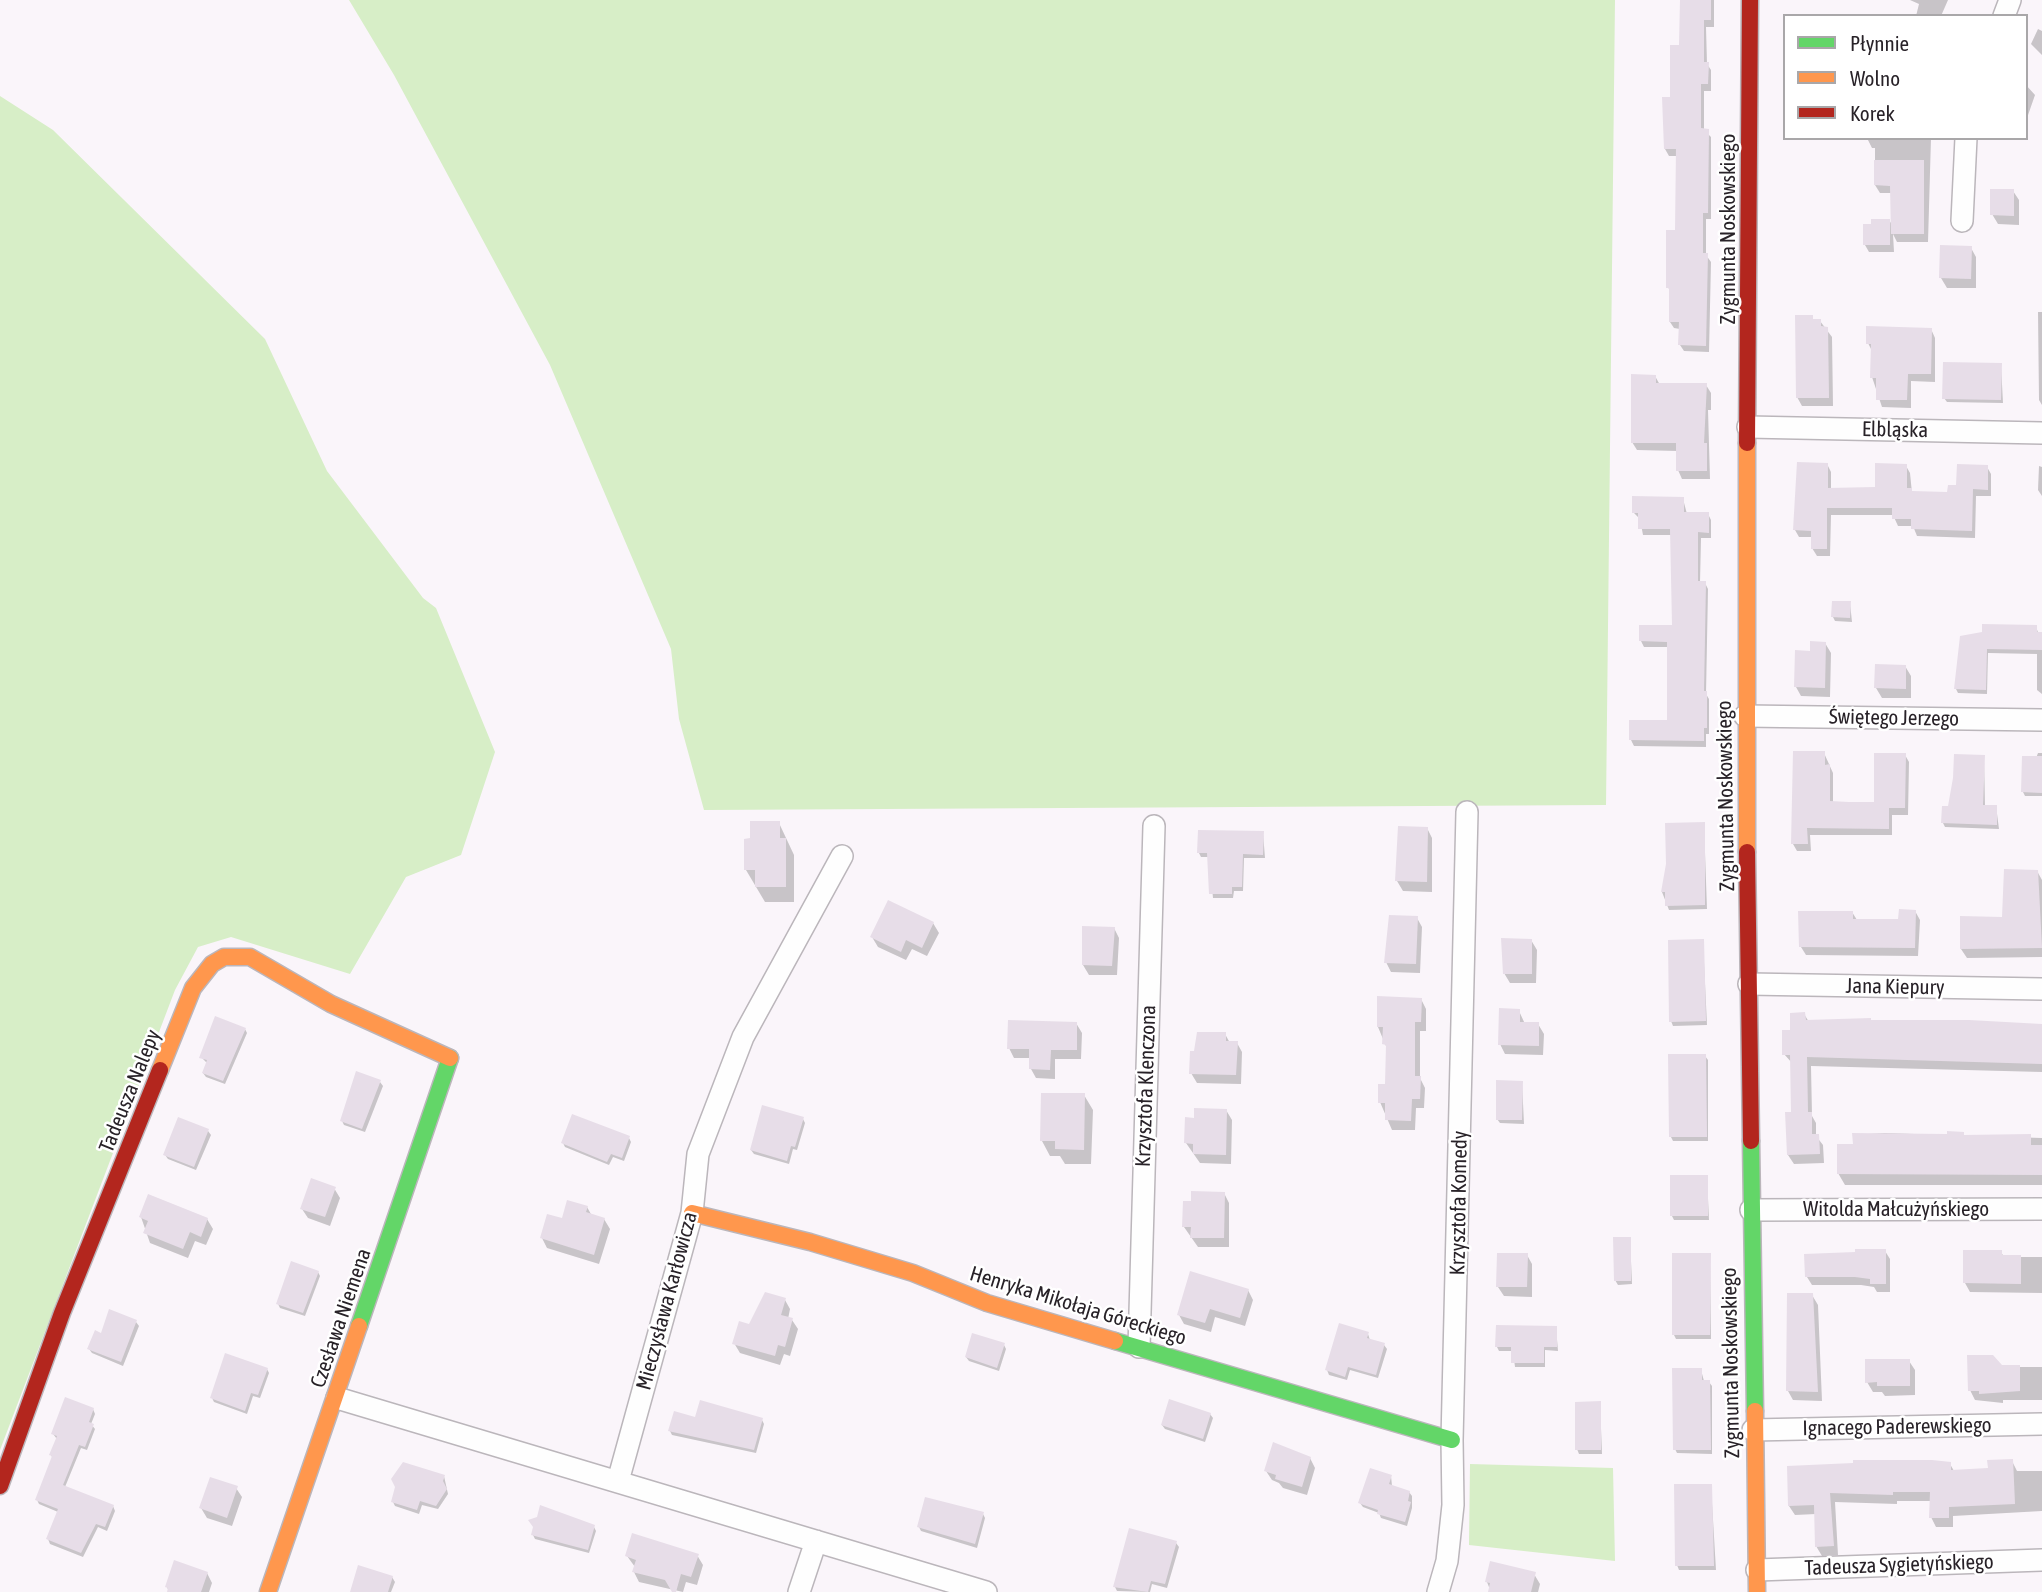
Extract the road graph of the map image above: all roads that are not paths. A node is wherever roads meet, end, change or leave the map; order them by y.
1 (1751, 0) edge
2 (1966, 140) edge
3 (1962, 221) dead end
4 (1748, 427) junction
5 (2042, 433) edge
6 (1745, 716) junction
7 (2042, 720) edge
8 (1466, 812) dead end
9 (1154, 826) dead end
10 (842, 856) dead end
11 (1749, 984) junction
12 (2042, 989) edge
13 (450, 1057) joint
14 (2042, 1209) edge
15 (1751, 1210) junction
16 (692, 1213) junction
17 (1139, 1347) junction
18 (337, 1398) junction
19 (2042, 1424) edge
20 (1753, 1430) junction
21 (1452, 1440) junction
22 (618, 1481) junction
23 (0, 1486) edge
24 (816, 1541) junction
25 (2042, 1560) edge
26 (1757, 1570) junction
27 (268, 1592) edge
28 (799, 1592) edge
29 (985, 1592) edge
30 (1438, 1592) edge
31 (1757, 1592) edge

1 - 4 street, Zygmunta Noskowskiego
2 - 3 street
4 - 5 street, Elbląska
4 - 6 street, Zygmunta Noskowskiego
6 - 7 street, Świętego Jerzego
6 - 11 street, Zygmunta Noskowskiego
8 - 21 street, Krzysztofa Komedy
9 - 17 street, Krzysztofa Klenczona
10 - 16 street, Mieczysława Karłowicza
11 - 12 street, Jana Kiepury
11 - 15 street, Zygmunta Noskowskiego
13 - 18 street, Czesława Niemena
13 - 23 street, Tadeusza Nalepy
14 - 15 street, Witolda Małcużyńskiego
15 - 20 street, Zygmunta Noskowskiego
16 - 17 street, Henryka Mikołaja Góreckiego
16 - 22 street, Mieczysława Karłowicza
17 - 21 street, Henryka Mikołaja Góreckiego
18 - 22 street
18 - 27 street, Czesława Niemena
19 - 20 street, Ignacego Paderewskiego
20 - 26 street, Zygmunta Noskowskiego
21 - 30 street, Krzysztofa Komedy
22 - 24 street
24 - 28 street
24 - 29 street
25 - 26 street, Tadeusza Sygietyńskiego
26 - 31 street, Zygmunta Noskowskiego

